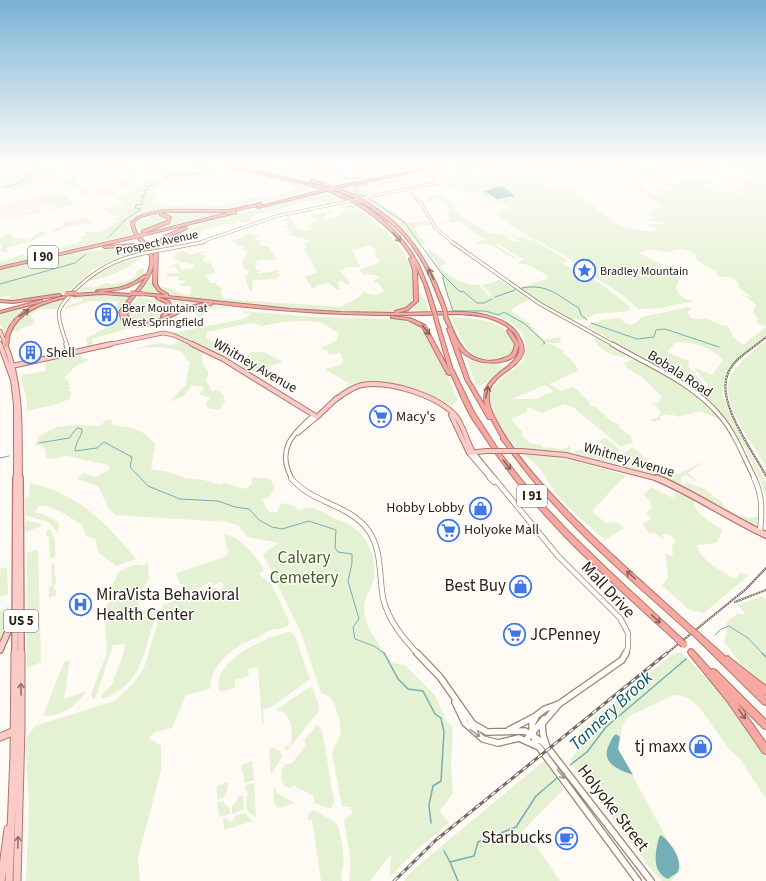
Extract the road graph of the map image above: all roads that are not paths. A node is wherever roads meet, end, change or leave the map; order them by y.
1 (255, 205) edge
2 (257, 205) edge
3 (262, 205) edge
4 (265, 205) edge
5 (331, 205) edge
6 (360, 205) edge
7 (368, 205) edge
8 (422, 205) edge
9 (145, 233) junction
10 (134, 236) junction
11 (406, 248) junction
12 (74, 252) junction
13 (154, 254) junction
14 (0, 268) edge
15 (153, 269) junction
16 (98, 291) junction
17 (130, 294) junction
18 (59, 295) junction
19 (69, 295) junction
20 (142, 295) junction
21 (158, 298) junction
22 (176, 298) junction
23 (0, 301) edge
24 (214, 304) junction
25 (0, 311) edge
26 (383, 314) junction
27 (391, 316) junction
28 (446, 318) junction
29 (0, 331) edge
30 (0, 344) edge
31 (6, 346) junction
32 (69, 353) junction
33 (13, 364) junction
34 (7, 366) junction
35 (463, 397) junction
36 (316, 416) junction
37 (505, 440) junction
38 (18, 445) junction
39 (471, 453) junction
40 (760, 532) junction
41 (766, 535) edge
42 (15, 615) junction
43 (695, 634) junction
44 (0, 650) edge
45 (691, 652) junction
46 (766, 691) edge
47 (455, 701) junction
48 (766, 701) edge
49 (559, 704) junction
50 (538, 715) junction
51 (545, 718) junction
52 (766, 725) edge
53 (15, 731) junction
54 (508, 731) junction
55 (534, 736) junction
56 (0, 737) edge
57 (526, 740) junction
58 (536, 745) junction
59 (548, 747) junction
60 (766, 750) edge
61 (12, 795) junction
62 (1, 881) edge
63 (9, 881) edge
64 (17, 881) edge
65 (638, 881) edge
66 (651, 881) edge

1 - 13 highway
2 - 9 highway, I 90
3 - 9 highway, I 90
4 - 13 highway
5 - 32 street, Prospect Avenue, bridge
6 -> 11 highway, I 91, bridge
28 -> 7 highway, I 91, bridge
8 - 40 street, Bobala Road
9 - 10 highway, I 90, bridge
9 - 13 highway
10 - 12 highway, I 90
10 - 14 highway, I 90
11 - 26 highway
11 - 35 highway, I 91, bridge
12 - 13 highway
12 - 14 highway, I 90
13 - 15 highway
15 - 16 highway
15 - 21 highway
15 - 22 highway
15 - 24 highway
16 - 17 highway
16 - 19 highway
17 - 19 highway
17 - 20 highway, bridge
18 - 19 highway
18 - 23 highway
18 - 25 highway
19 - 25 highway
31 -> 19 highway
20 - 21 highway
20 - 22 highway
21 - 24 highway
22 - 26 highway
24 - 27 highway
37 -> 26 highway
27 - 28 highway
27 -> 35 highway
28 - 37 highway, I 91
29 - 31 main road, US 5
30 - 34 main road, US 5
31 - 33 main road, US 5
32 - 33 main road, Whitney Avenue
32 - 36 main road, Whitney Avenue
33 - 34 main road, Whitney Avenue
33 - 38 main road, US 5
34 - 38 main road, US 5
35 -> 45 highway, I 91, bridge
36 - 39 main road
36 - 47 street, Holyoke Street
43 -> 37 highway, I 91
38 - 42 main road, US 5
64 -> 38 main road, US 5
39 - 40 main road, Whitney Avenue, bridge
39 - 49 street, Mall Drive
40 - 41 main road, Whitney Avenue
42 - 44 main road
42 - 53 main road, US 5
43 - 46 highway
43 - 48 highway, I 91
45 - 52 highway, I 91
45 -> 60 highway
47 - 54 street, Holyoke Street
47 -> 57 street, Holyoke Street
49 - 50 street, Mall Drive
49 - 51 street, Mall Drive
50 - 54 street, Mall Drive
50 - 55 street
51 - 55 street, Mall Drive
51 - 59 street
53 - 56 main road
53 - 61 main road, US 5
54 - 55 street, Holyoke Street
55 - 57 street
55 - 58 street
55 - 59 street, Holyoke Street
57 - 58 street, Holyoke Street
58 -> 65 street, Holyoke Street
59 - 66 street, Holyoke Street
61 - 62 main road
61 - 63 main road, US 5

